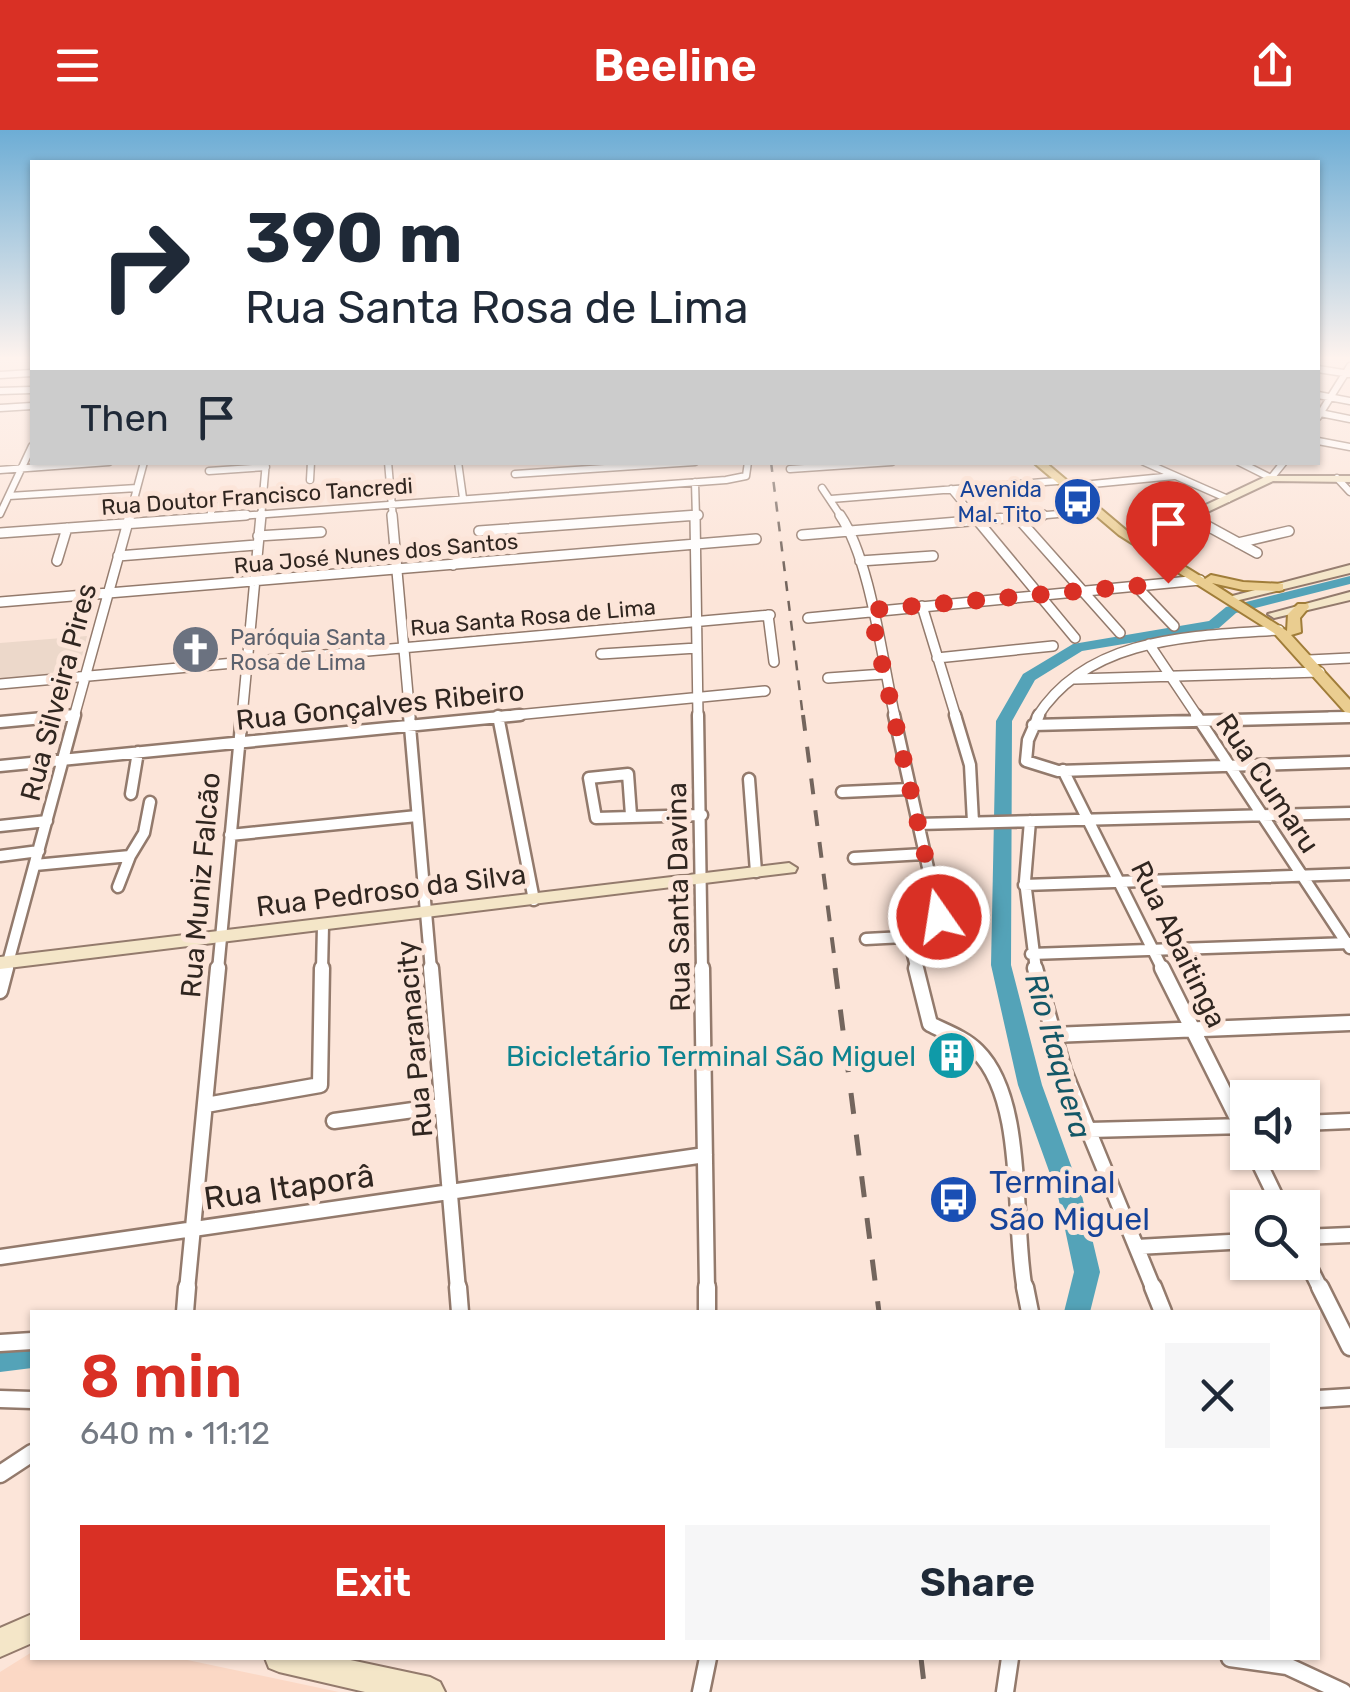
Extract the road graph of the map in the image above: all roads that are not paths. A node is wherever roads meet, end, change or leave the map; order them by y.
1 (1320, 441) edge
2 (1350, 448) edge
3 (30, 450) edge
4 (66, 465) edge
5 (143, 465) edge
6 (266, 465) edge
7 (311, 465) edge
8 (388, 465) edge
9 (458, 465) edge
10 (512, 465) edge
11 (650, 465) edge
12 (748, 465) edge
13 (848, 465) edge
14 (1041, 465) edge
15 (1049, 465) edge
16 (1150, 465) edge
17 (1245, 465) edge
18 (1282, 465) edge
19 (22, 468) junction
20 (790, 469) dead end
21 (0, 470) edge
22 (209, 471) dead end
23 (514, 474) junction
24 (1174, 476) junction
25 (1271, 478) junction
26 (1344, 479) edge
27 (310, 480) dead end
28 (1058, 481) junction
29 (695, 482) junction
30 (1072, 486) junction
31 (137, 488) junction
32 (822, 488) dead end
33 (950, 489) junction
34 (1350, 492) edge
35 (518, 495) junction
36 (9, 496) junction
37 (463, 498) junction
38 (831, 499) junction
39 (1228, 499) junction
40 (213, 502) dead end
41 (391, 504) junction
42 (1092, 511) junction
43 (0, 514) edge
44 (260, 514) junction
45 (698, 515) junction
46 (1017, 517) junction
47 (1190, 517) junction
48 (210, 518) junction
49 (976, 520) junction
50 (127, 524) junction
51 (68, 528) junction
52 (503, 529) junction
53 (479, 531) dead end
54 (851, 531) junction
55 (1288, 531) dead end
56 (322, 532) dead end
57 (0, 533) edge
58 (802, 535) dead end
59 (1142, 538) junction
60 (257, 540) junction
61 (756, 540) dead end
62 (1238, 542) junction
63 (698, 544) junction
64 (1257, 553) dead end
65 (118, 556) junction
66 (933, 556) dead end
67 (57, 561) dead end
68 (860, 561) junction
69 (453, 565) junction
70 (396, 569) junction
71 (1350, 569) edge
72 (1206, 579) junction
73 (254, 581) junction
74 (1136, 586) junction
75 (1278, 587) junction
76 (1085, 591) junction
77 (108, 593) junction
78 (1042, 595) junction
79 (1348, 598) edge
80 (0, 602) edge
81 (922, 606) junction
82 (1253, 606) junction
83 (1303, 606) junction
84 (870, 610) junction
85 (808, 618) dead end
86 (696, 620) junction
87 (1174, 626) dead end
88 (1286, 630) junction
89 (1120, 633) dead end
90 (1074, 638) dead end
91 (1149, 644) junction
92 (402, 646) junction
93 (1053, 646) dead end
94 (698, 648) junction
95 (601, 654) dead end
96 (937, 658) junction
97 (1350, 658) edge
98 (246, 661) junction
99 (774, 662) dead end
100 (1316, 664) junction
101 (884, 674) junction
102 (86, 676) junction
103 (1170, 677) junction
104 (828, 678) dead end
105 (1071, 679) junction
106 (0, 684) edge
107 (765, 691) dead end
108 (700, 697) junction
109 (1350, 698) edge
110 (1350, 710) edge
111 (75, 715) junction
112 (498, 716) junction
113 (1350, 718) edge
114 (0, 722) edge
115 (1200, 722) junction
116 (409, 725) junction
117 (1033, 725) junction
118 (238, 741) junction
119 (138, 752) junction
120 (63, 759) junction
121 (1350, 762) edge
122 (1229, 765) junction
123 (0, 766) edge
124 (1063, 770) junction
125 (749, 779) dead end
126 (910, 789) junction
127 (842, 792) dead end
128 (131, 794) dead end
129 (150, 802) dead end
130 (1350, 813) edge
131 (631, 815) junction
132 (702, 815) junction
133 (417, 816) junction
134 (1263, 816) junction
135 (1090, 820) junction
136 (46, 821) junction
137 (1024, 821) junction
138 (977, 822) junction
139 (918, 824) junction
140 (0, 826) edge
141 (230, 835) junction
142 (39, 851) junction
143 (924, 854) junction
144 (0, 856) edge
145 (130, 856) junction
146 (854, 858) dead end
147 (35, 866) junction
148 (789, 868) dead end
149 (756, 872) junction
150 (1350, 874) edge
151 (1302, 876) junction
152 (702, 880) junction
153 (1121, 882) junction
154 (1024, 885) junction
155 (118, 887) dead end
156 (534, 900) junction
157 (426, 914) junction
158 (323, 926) junction
159 (922, 936) junction
160 (220, 938) junction
161 (866, 939) dead end
162 (1349, 945) edge
163 (1153, 950) junction
164 (1031, 954) junction
165 (4, 963) edge
166 (0, 991) edge
167 (1350, 1023) edge
168 (1193, 1029) junction
169 (1052, 1035) junction
170 (1230, 1099) edge
171 (206, 1105) junction
172 (442, 1106) junction
173 (334, 1120) dead end
174 (1350, 1121) edge
175 (1320, 1122) edge
176 (1230, 1126) edge
177 (1089, 1130) junction
178 (706, 1154) junction
179 (450, 1191) junction
180 (194, 1229) junction
181 (1350, 1235) edge
182 (1320, 1236) edge
183 (1230, 1241) edge
184 (1137, 1248) junction
185 (0, 1257) edge
186 (1316, 1280) edge
187 (185, 1310) edge
188 (460, 1310) edge
189 (707, 1310) edge
190 (1030, 1310) edge
191 (1161, 1310) edge
192 (30, 1341) edge
193 (0, 1342) edge
194 (1350, 1347) edge
195 (1350, 1397) edge
196 (0, 1398) edge
197 (1320, 1398) edge
198 (30, 1400) edge
199 (30, 1454) edge
200 (0, 1474) edge
201 (30, 1629) edge
202 (0, 1643) edge
203 (288, 1660) edge
204 (708, 1660) edge
205 (1010, 1660) edge
206 (1286, 1662) edge
207 (430, 1692) edge
208 (701, 1692) edge
209 (1005, 1692) edge
210 (1344, 1692) edge

1 - 2 street
3 - 19 street
4 - 19 street
5 - 31 street, Rua Silveira Pires
6 - 22 street
6 - 44 street, Rua Muniz Falcão
7 - 27 street
8 - 41 street, Rua Paranacity
9 - 37 street
10 - 23 street
11 - 23 street
12 - 29 street, Rua Doutor Francisco Tancredi
13 - 20 street
14 - 28 main road
15 - 30 main road
16 - 24 street
17 - 25 street
18 - 25 street
19 - 21 street
19 - 36 street
23 - 35 street
24 - 30 street
24 - 39 street
25 - 26 street
25 - 39 street
26 - 34 street
28 - 33 street
28 - 42 main road
29 - 35 street, Rua Doutor Francisco Tancredi
29 - 45 street, Rua Santa Davina
30 - 59 main road
31 - 36 street
31 - 50 street, Rua Silveira Pires
32 - 38 street
33 - 38 street
33 - 49 street
35 - 37 street, Rua Doutor Francisco Tancredi
36 - 43 street
37 - 41 street, Rua Doutor Francisco Tancredi
38 - 54 street
39 - 47 street
40 - 48 street
41 - 44 street, Rua Doutor Francisco Tancredi
41 - 70 street, Rua Paranacity
42 - 46 street
42 - 72 main road
44 - 48 street, Rua Doutor Francisco Tancredi
44 - 60 street, Rua Muniz Falcão
45 - 52 street
45 - 63 street, Rua Santa Davina
46 - 49 street
46 - 76 street
47 - 59 street
47 - 62 street
48 - 50 street, Rua Doutor Francisco Tancredi
49 - 54 street
49 - 78 street
50 - 51 street, Rua Doutor Francisco Tancredi
50 - 65 street, Rua Silveira Pires
51 - 57 street, Rua Doutor Francisco Tancredi
51 - 67 street
52 - 53 street
52 - 69 street
54 - 58 street
54 - 68 street
55 - 62 street
56 - 60 street
59 - 72 main road
60 - 65 street
60 - 73 street, Rua Muniz Falcão
61 - 63 street, Rua José Nunes dos Santos
62 - 64 street
63 - 69 street, Rua José Nunes dos Santos
63 - 86 street, Rua Santa Davina
65 - 77 street, Rua Silveira Pires
66 - 68 street
68 - 84 street
69 - 70 street, Rua José Nunes dos Santos
70 - 73 street, Rua José Nunes dos Santos
70 - 92 street, Rua Paranacity
71 - 75 street
72 - 74 street
72 - 75 main road
72 - 82 main road
73 - 77 street, Rua José Nunes dos Santos
73 - 98 street, Rua Muniz Falcão
74 - 76 street
74 - 87 street
75 - 82 street
76 - 78 street
76 - 89 street
77 - 80 street, Rua José Nunes dos Santos
77 - 102 street, Rua Silveira Pires
78 - 81 street
78 - 90 street
79 - 83 street
81 - 84 street
81 - 96 street
82 - 83 street
82 - 88 main road
83 - 88 main road
84 - 85 street
84 - 101 street
86 - 92 street, Rua Santa Rosa de Lima
86 - 94 street, Rua Santa Davina
86 - 99 street, Rua Santa Rosa de Lima
88 - 91 street
88 - 100 main road
91 - 103 street, Rua Cumaru
91 - 105 street
92 - 98 street, Rua Santa Rosa de Lima
92 - 116 street, Rua Paranacity
93 - 96 street
94 - 95 street
94 - 108 street, Rua Santa Davina
96 - 138 street
97 - 100 street
98 - 102 street, Rua Santa Rosa de Lima
98 - 118 street, Rua Muniz Falcão
100 - 103 street
100 - 109 main road
100 - 110 main road
101 - 104 street
101 - 126 street
102 - 106 street, Rua Santa Rosa de Lima
102 - 111 street, Rua Silveira Pires
103 - 105 street
103 - 115 street, Rua Cumaru
105 - 117 street
107 - 108 street, Rua Gonçalves Ribeiro
108 - 112 street, Rua Gonçalves Ribeiro
108 - 132 street, Rua Santa Davina
111 - 114 street
111 - 120 street, Rua Silveira Pires
112 - 116 street, Rua Gonçalves Ribeiro
112 - 156 street
113 - 115 street
115 - 117 street
115 - 122 street, Rua Cumaru
116 - 118 street, Rua Gonçalves Ribeiro
116 - 133 street, Rua Paranacity
117 - 124 street
118 - 119 street, Rua Gonçalves Ribeiro
118 - 141 street, Rua Muniz Falcão
119 - 120 street, Rua Gonçalves Ribeiro
119 - 128 street
120 - 123 street, Rua Gonçalves Ribeiro
120 - 136 street, Rua Silveira Pires
121 - 122 street
122 - 124 street
122 - 134 street, Rua Cumaru
124 - 135 street, Rua Abaitinga
125 - 149 street
126 - 127 street
126 - 139 street
129 - 145 street
130 - 134 street
131 - 131 street
131 - 132 street
132 - 152 street, Rua Santa Davina
133 - 141 street
133 - 157 street, Rua Paranacity
134 - 135 street
134 - 151 street, Rua Cumaru
135 - 137 street
135 - 153 street, Rua Abaitinga
136 - 140 street
136 - 142 street, Rua Silveira Pires
137 - 138 street
137 - 154 street
138 - 139 street
139 - 143 street
141 - 160 street, Rua Muniz Falcão
142 - 144 street
142 - 147 street, Rua Silveira Pires
143 - 146 street
143 - 159 street
145 - 147 street
145 - 155 street
147 - 165 street, Rua Silveira Pires
148 - 149 street, Rua Pedroso da Silva
149 - 152 street, Rua Pedroso da Silva
150 - 151 street
151 - 153 street
151 - 162 street, Rua Cumaru
152 - 156 street, Rua Pedroso da Silva
152 - 178 street, Rua Santa Davina
153 - 154 street
153 - 163 street, Rua Abaitinga
154 - 164 street
156 - 157 street, Rua Pedroso da Silva
157 - 158 street, Rua Pedroso da Silva
157 - 172 street, Rua Paranacity
158 - 160 street, Rua Pedroso da Silva
158 - 171 street
159 - 161 street
159 - 190 street
160 - 165 street, Rua Pedroso da Silva
160 - 171 street, Rua Muniz Falcão
162 - 163 street
163 - 164 street
163 - 168 street, Rua Abaitinga
164 - 169 street
165 - 166 street, Rua Silveira Pires
167 - 168 street
168 - 169 street
168 - 170 street, Rua Abaitinga
169 - 177 street
171 - 180 street, Rua Muniz Falcão
172 - 173 street
172 - 179 street, Rua Paranacity
174 - 175 street
176 - 177 street
177 - 184 street
178 - 179 street, Rua Itaporâ
178 - 189 street, Rua Santa Davina
179 - 180 street, Rua Itaporâ
179 - 188 street, Rua Paranacity
180 - 185 street, Rua Itaporâ
180 - 187 street, Rua Muniz Falcão
181 - 182 street
183 - 184 street
184 - 191 street
186 - 194 street
192 - 193 street
195 - 197 street
196 - 198 street
199 - 200 street
201 - 202 street
203 - 207 street
204 - 208 street
205 - 209 street
206 - 210 street

